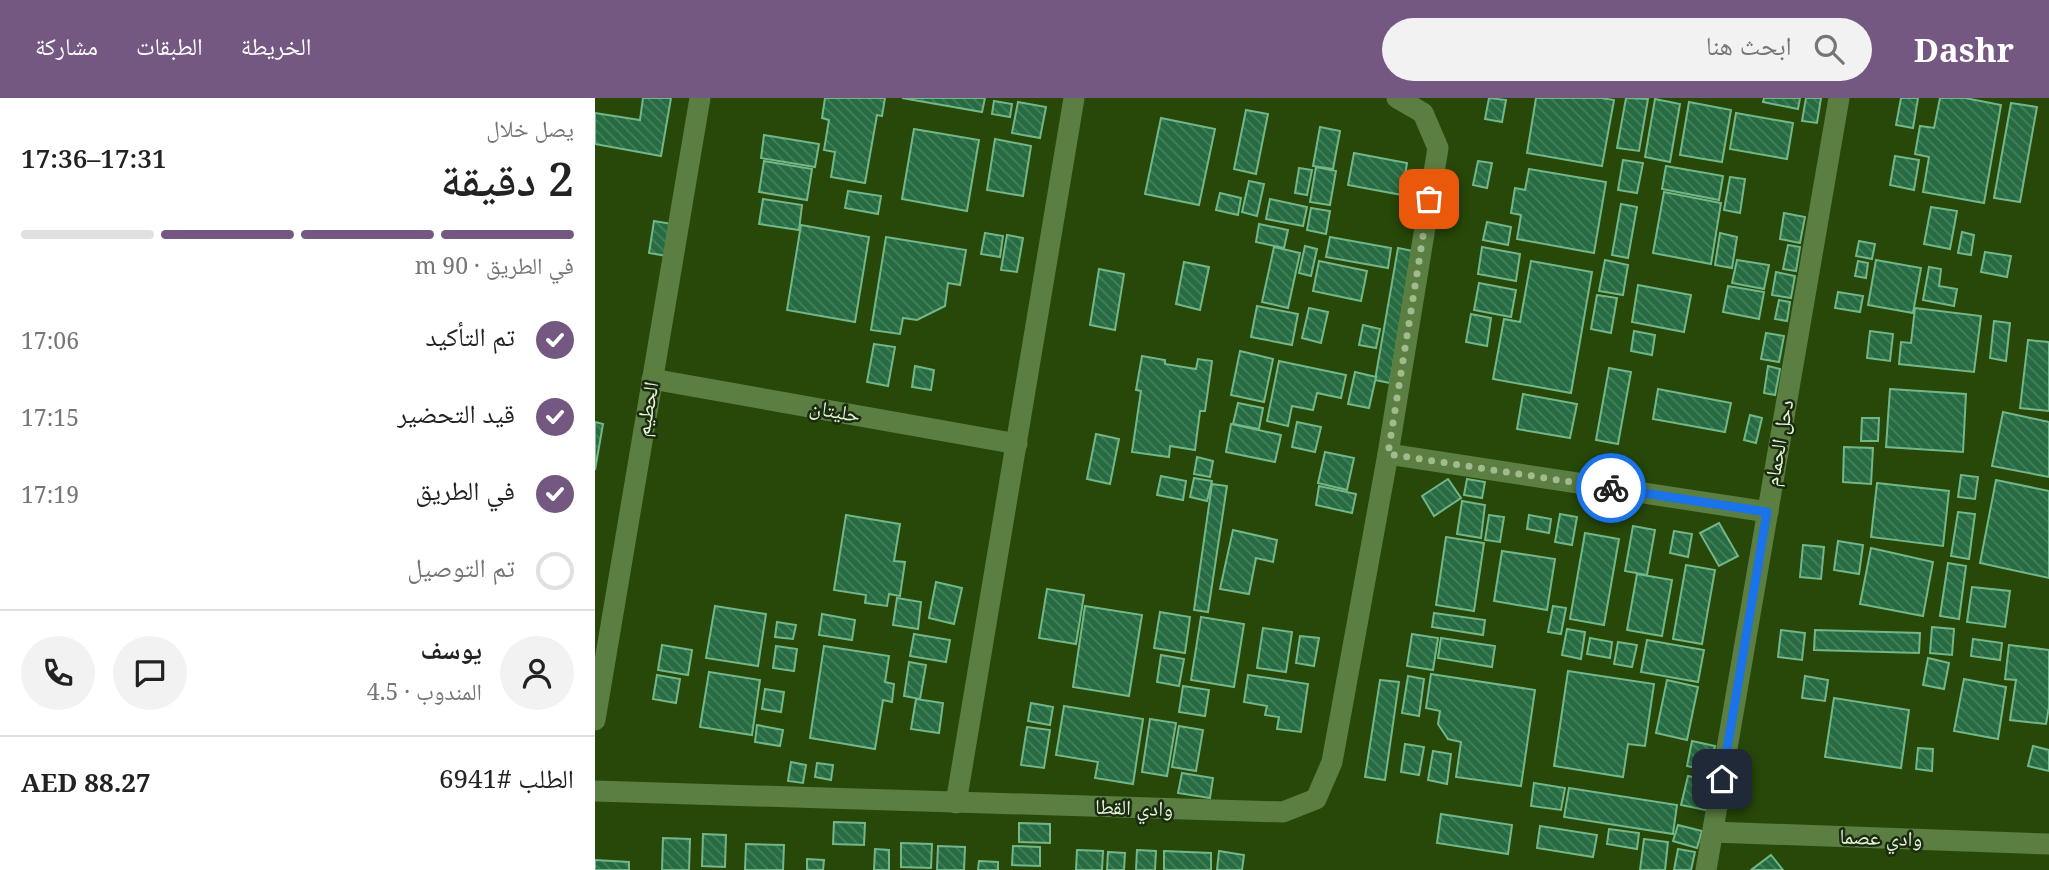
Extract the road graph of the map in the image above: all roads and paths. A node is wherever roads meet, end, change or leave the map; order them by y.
1 (700, 98) edge
2 (1074, 98) edge
3 (1397, 98) edge
4 (1839, 98) edge
5 (652, 379) junction
6 (1017, 444) junction
7 (1388, 454) junction
8 (1767, 512) junction
9 (595, 720) edge
10 (595, 791) edge
11 (956, 803) junction
12 (1713, 832) junction
13 (2049, 844) edge
14 (1706, 870) edge

1 - 5 street, الحطيم
2 - 6 street
3 - 7 street, وادي القطا
4 - 8 street, دحل الحمام
5 - 6 street, حليتان
5 - 9 street, الحطيم
6 - 11 street
7 - 8 street
7 - 11 street, وادي القطا
8 - 12 street, دحل الحمام
10 - 11 street, وادي القطا
12 - 13 street, وادي عصما
12 - 14 street, دحل الحمام

